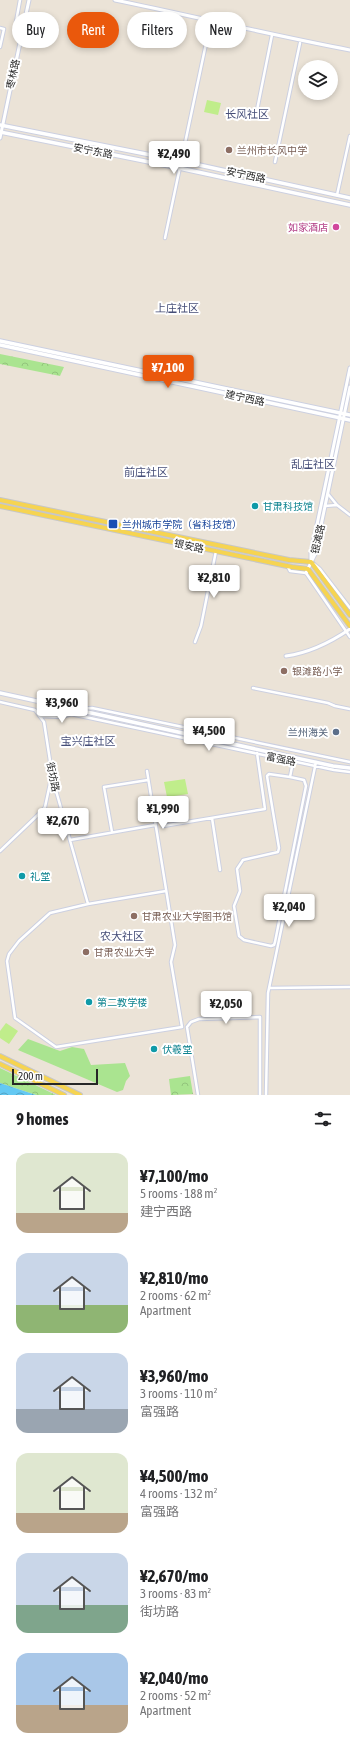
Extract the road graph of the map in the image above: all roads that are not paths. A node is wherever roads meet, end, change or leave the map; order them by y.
1 (20, 0) edge
2 (29, 0) edge
3 (115, 0) edge
4 (127, 1) edge
5 (18, 12) edge
6 (27, 12) edge
7 (195, 16) edge
8 (0, 28) edge
9 (246, 29) edge
10 (272, 35) junction
11 (300, 43) dead end
12 (0, 47) edge
13 (19, 48) edge
14 (205, 48) edge
15 (350, 50) edge
16 (256, 115) dead end
17 (1, 125) edge
18 (1, 132) edge
19 (350, 136) edge
20 (0, 138) edge
21 (181, 161) junction
22 (275, 162) dead end
23 (179, 168) junction
24 (337, 195) junction
25 (350, 198) edge
26 (350, 205) edge
27 (165, 238) dead end
28 (0, 341) edge
29 (0, 345) edge
30 (350, 368) edge
31 (350, 387) edge
32 (342, 414) junction
33 (350, 415) edge
34 (341, 418) junction
35 (350, 420) edge
36 (328, 494) junction
37 (0, 500) edge
38 (337, 505) junction
39 (0, 506) edge
40 (325, 506) junction
41 (350, 515) edge
42 (216, 551) junction
43 (311, 562) junction
44 (307, 571) junction
45 (350, 608) edge
46 (350, 615) edge
47 (349, 629) edge
48 (350, 637) edge
49 (195, 642) dead end
50 (286, 656) dead end
51 (253, 688) dead end
52 (0, 693) edge
53 (0, 702) edge
54 (350, 709) edge
55 (73, 710) junction
56 (71, 714) junction
57 (40, 716) junction
58 (257, 749) junction
59 (258, 754) junction
60 (294, 757) junction
61 (293, 762) junction
62 (350, 762) edge
63 (316, 764) junction
64 (350, 768) edge
65 (147, 771) dead end
66 (350, 772) edge
67 (52, 777) junction
68 (290, 777) junction
69 (148, 780) junction
70 (212, 818) junction
71 (155, 825) junction
72 (163, 826) dead end
73 (112, 832) junction
74 (70, 840) junction
75 (0, 851) edge
76 (220, 870) dead end
77 (166, 891) junction
78 (88, 904) junction
79 (350, 987) edge
80 (269, 988) junction
81 (0, 1056) edge
82 (0, 1064) edge
83 (64, 1095) edge
84 (80, 1095) edge
85 (198, 1095) edge
86 (260, 1095) edge
87 (266, 1095) edge

1 - 5 street
2 - 6 street, 枣林路
3 - 4 street
4 - 7 street
8 - 12 street
9 - 10 street
10 - 15 street
10 - 16 street
11 - 22 street
13 - 17 street, 枣林路
14 - 21 street
17 - 18 street, 枣林路
17 - 21 main road, 安宁西路
18 - 20 street, 枣林路
18 - 23 main road, 安宁东路
19 - 24 street
21 - 23 street
21 - 24 main road, 安宁西路
23 - 26 main road, 安宁东路
23 - 27 street
24 - 25 main road, 安宁西路
28 - 32 main road, 建宁西路
29 - 34 main road, 建宁西路
30 - 32 street
31 - 32 street
32 - 33 main road, 建宁西路
32 - 34 street
34 - 35 main road, 建宁西路
34 - 36 street, 银滩路
34 - 43 street, 银滩路
36 - 38 street
36 - 40 street, 银滩路
37 - 43 main road, 银安路
38 - 40 street
38 - 41 street
39 - 42 main road, 银安路
40 - 43 street, 银滩路
42 - 44 main road, 银安路
42 - 49 street
43 - 44 street
43 - 45 street
43 - 46 main road
44 - 47 main road
47 - 48 street
47 - 50 street
51 - 54 street
52 - 55 main road, 富强路
53 - 57 street
55 - 56 street
55 - 58 main road, 富强路
55 - 62 street, 富强路
56 - 57 street, 富强路
56 - 59 street, 富强路
57 - 67 street, 街坊路
58 - 59 street
58 - 60 main road, 富强路
59 - 61 street, 富强路
59 - 70 street
60 - 61 street
60 - 63 main road, 富强路
61 - 63 street, 富强路
61 - 68 street
63 - 64 main road, 富强路
63 - 66 street, 富强路
63 - 80 street
65 - 69 street
67 - 74 street, 街坊路
67 - 75 street
68 - 68 street
69 - 71 street
69 - 73 street
70 - 72 street
70 - 76 street
71 - 73 street
71 - 77 street
73 - 74 street
74 - 78 street, 街坊路
77 - 78 street
77 - 78 street
79 - 80 street
80 - 87 street
81 - 84 main road
82 - 83 main road
85 - 86 street

